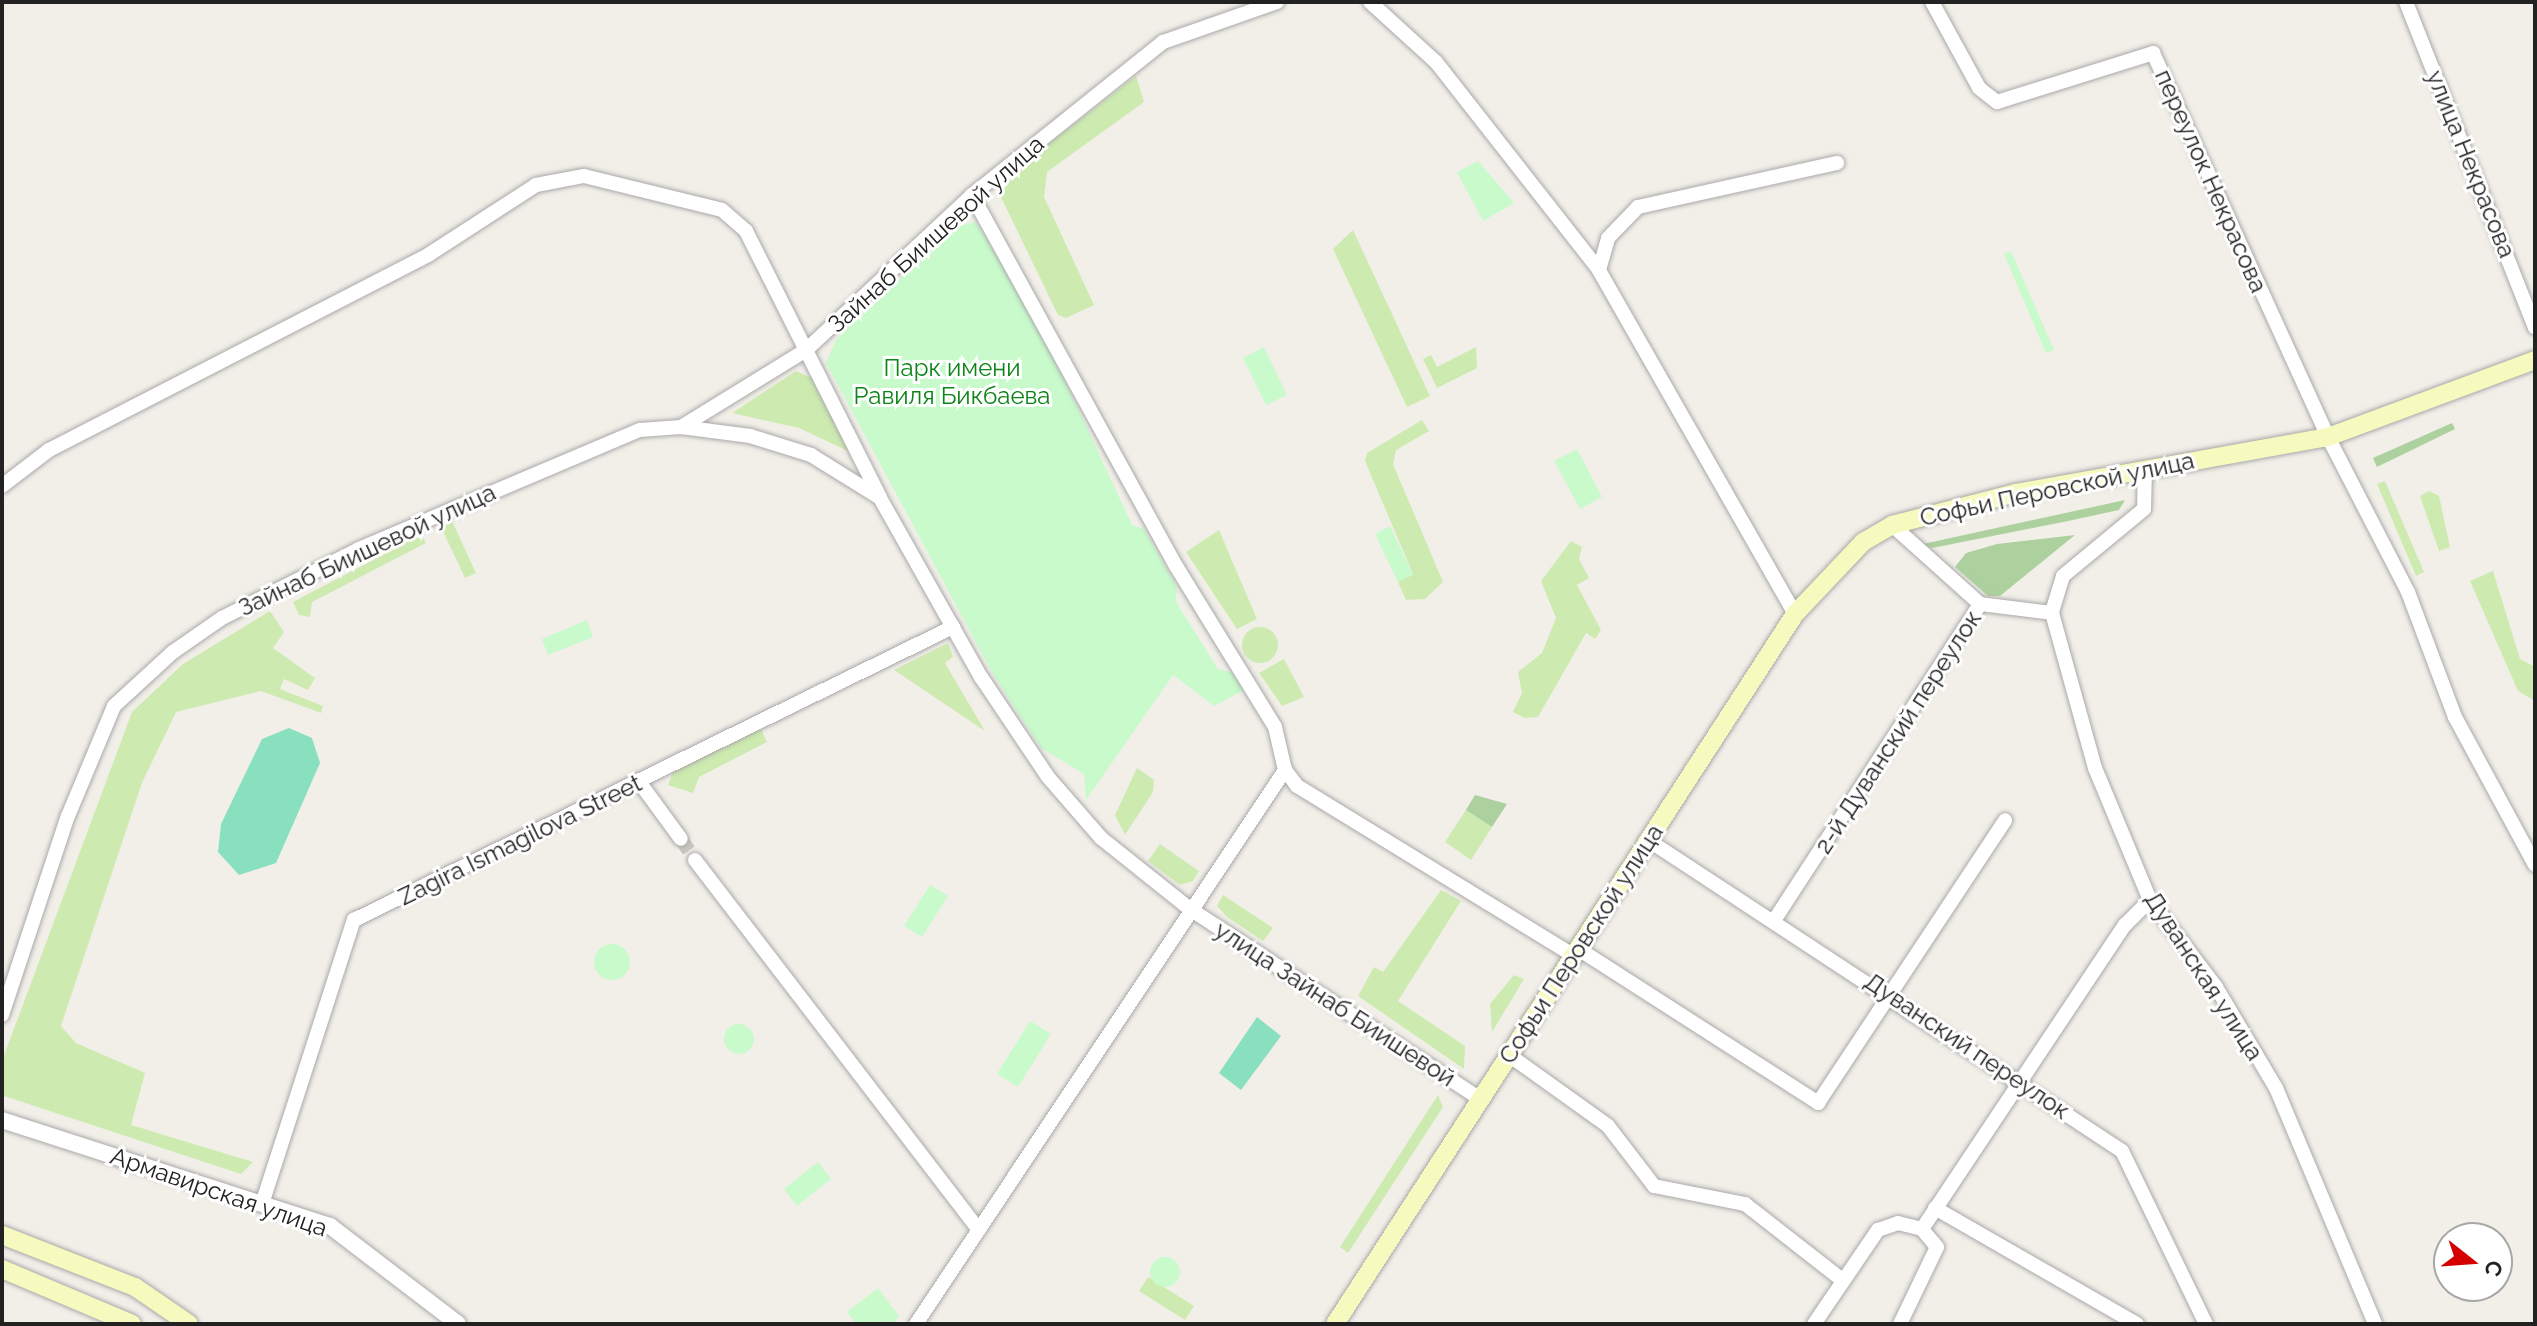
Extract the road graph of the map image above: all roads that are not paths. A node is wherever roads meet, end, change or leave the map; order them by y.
1 (1277, 2) edge
2 (1370, 2) edge
3 (1932, 2) edge
4 (2406, 2) edge
5 (1837, 163) dead end
6 (972, 195) junction
7 (1599, 270) junction
8 (2535, 327) edge
9 (806, 350) junction
10 (2535, 360) edge
11 (681, 427) junction
12 (2328, 437) junction
13 (2145, 469) junction
14 (2, 486) edge
15 (880, 498) junction
16 (1892, 525) junction
17 (1980, 604) junction
18 (2052, 613) junction
19 (1795, 614) junction
20 (953, 627) junction
21 (1285, 770) junction
22 (640, 783) junction
23 (2005, 820) dead end
24 (681, 839) tunnel mouth
25 (1648, 840) junction
26 (695, 860) tunnel mouth
27 (2535, 865) edge
28 (2150, 900) junction
29 (1190, 909) junction
30 (1775, 919) junction
31 (1575, 951) junction
32 (1892, 995) junction
33 (2, 1015) edge
34 (1509, 1055) junction
35 (2021, 1079) junction
36 (1480, 1099) junction
37 (2, 1120) edge
38 (262, 1204) junction
39 (1935, 1208) junction
40 (1922, 1229) junction
41 (979, 1230) junction
42 (2, 1235) edge
43 (2, 1269) edge
44 (1841, 1279) junction
45 (1340, 1322) edge
46 (132, 1324) edge
47 (189, 1324) edge
48 (458, 1324) edge
49 (916, 1324) edge
50 (1814, 1324) edge
51 (1900, 1324) edge
52 (2137, 1324) edge
53 (2206, 1324) edge
54 (2375, 1324) edge

1 - 6 street, Зайнаб Биишевой улица
2 - 7 street
3 - 12 street, переулок Некрасова
4 - 8 street, улица Некрасова
5 - 7 street
6 - 9 street, Зайнаб Биишевой улица
6 - 21 street
7 - 19 street
9 - 11 street, Зайнаб Биишевой улица
9 - 14 street
9 - 15 street
10 - 12 main road, Софьи Перовской улица
11 - 15 street, Зайнаб Биишевой улица
11 - 33 street, Зайнаб Биишевой улица
12 - 13 main road, Софьи Перовской улица
12 - 27 street
13 - 16 main road, Софьи Перовской улица
13 - 18 street
15 - 20 street, Зайнаб Биишевой улица
16 - 17 street
16 - 19 main road, Софьи Перовской улица
17 - 18 street, 2-й Дуванский переулок
17 - 30 street, 2-й Дуванский переулок
18 - 28 street, Дуванская улица
19 - 25 main road, Софьи Перовской улица
20 - 22 street, Zagira Ismagilova Street
20 - 29 street, Зайнаб Биишевой улица
21 - 29 street
21 - 31 street
22 - 24 street
22 - 38 street, Zagira Ismagilova Street
23 - 32 street
25 - 30 street, Дуванский переулок
25 - 31 main road, Софьи Перовской улица
26 - 41 street
28 - 35 street
28 - 54 street, Дуванская улица
29 - 36 street, улица Зайнаб Биишевой
29 - 41 street
30 - 32 street, Дуванский переулок
31 - 32 street
31 - 34 main road, Софьи Перовской улица
32 - 35 street, Дуванский переулок
34 - 36 main road, Софьи Перовской улица
34 - 44 street
35 - 39 street
35 - 53 street, Дуванский переулок
36 - 45 main road, Софьи Перовской улица
37 - 38 street, Армавирская улица
38 - 48 street, Армавирская улица
39 - 40 street
39 - 52 street
40 - 44 street
40 - 51 street
41 - 49 street
42 - 47 main road
43 - 46 main road
44 - 50 street

